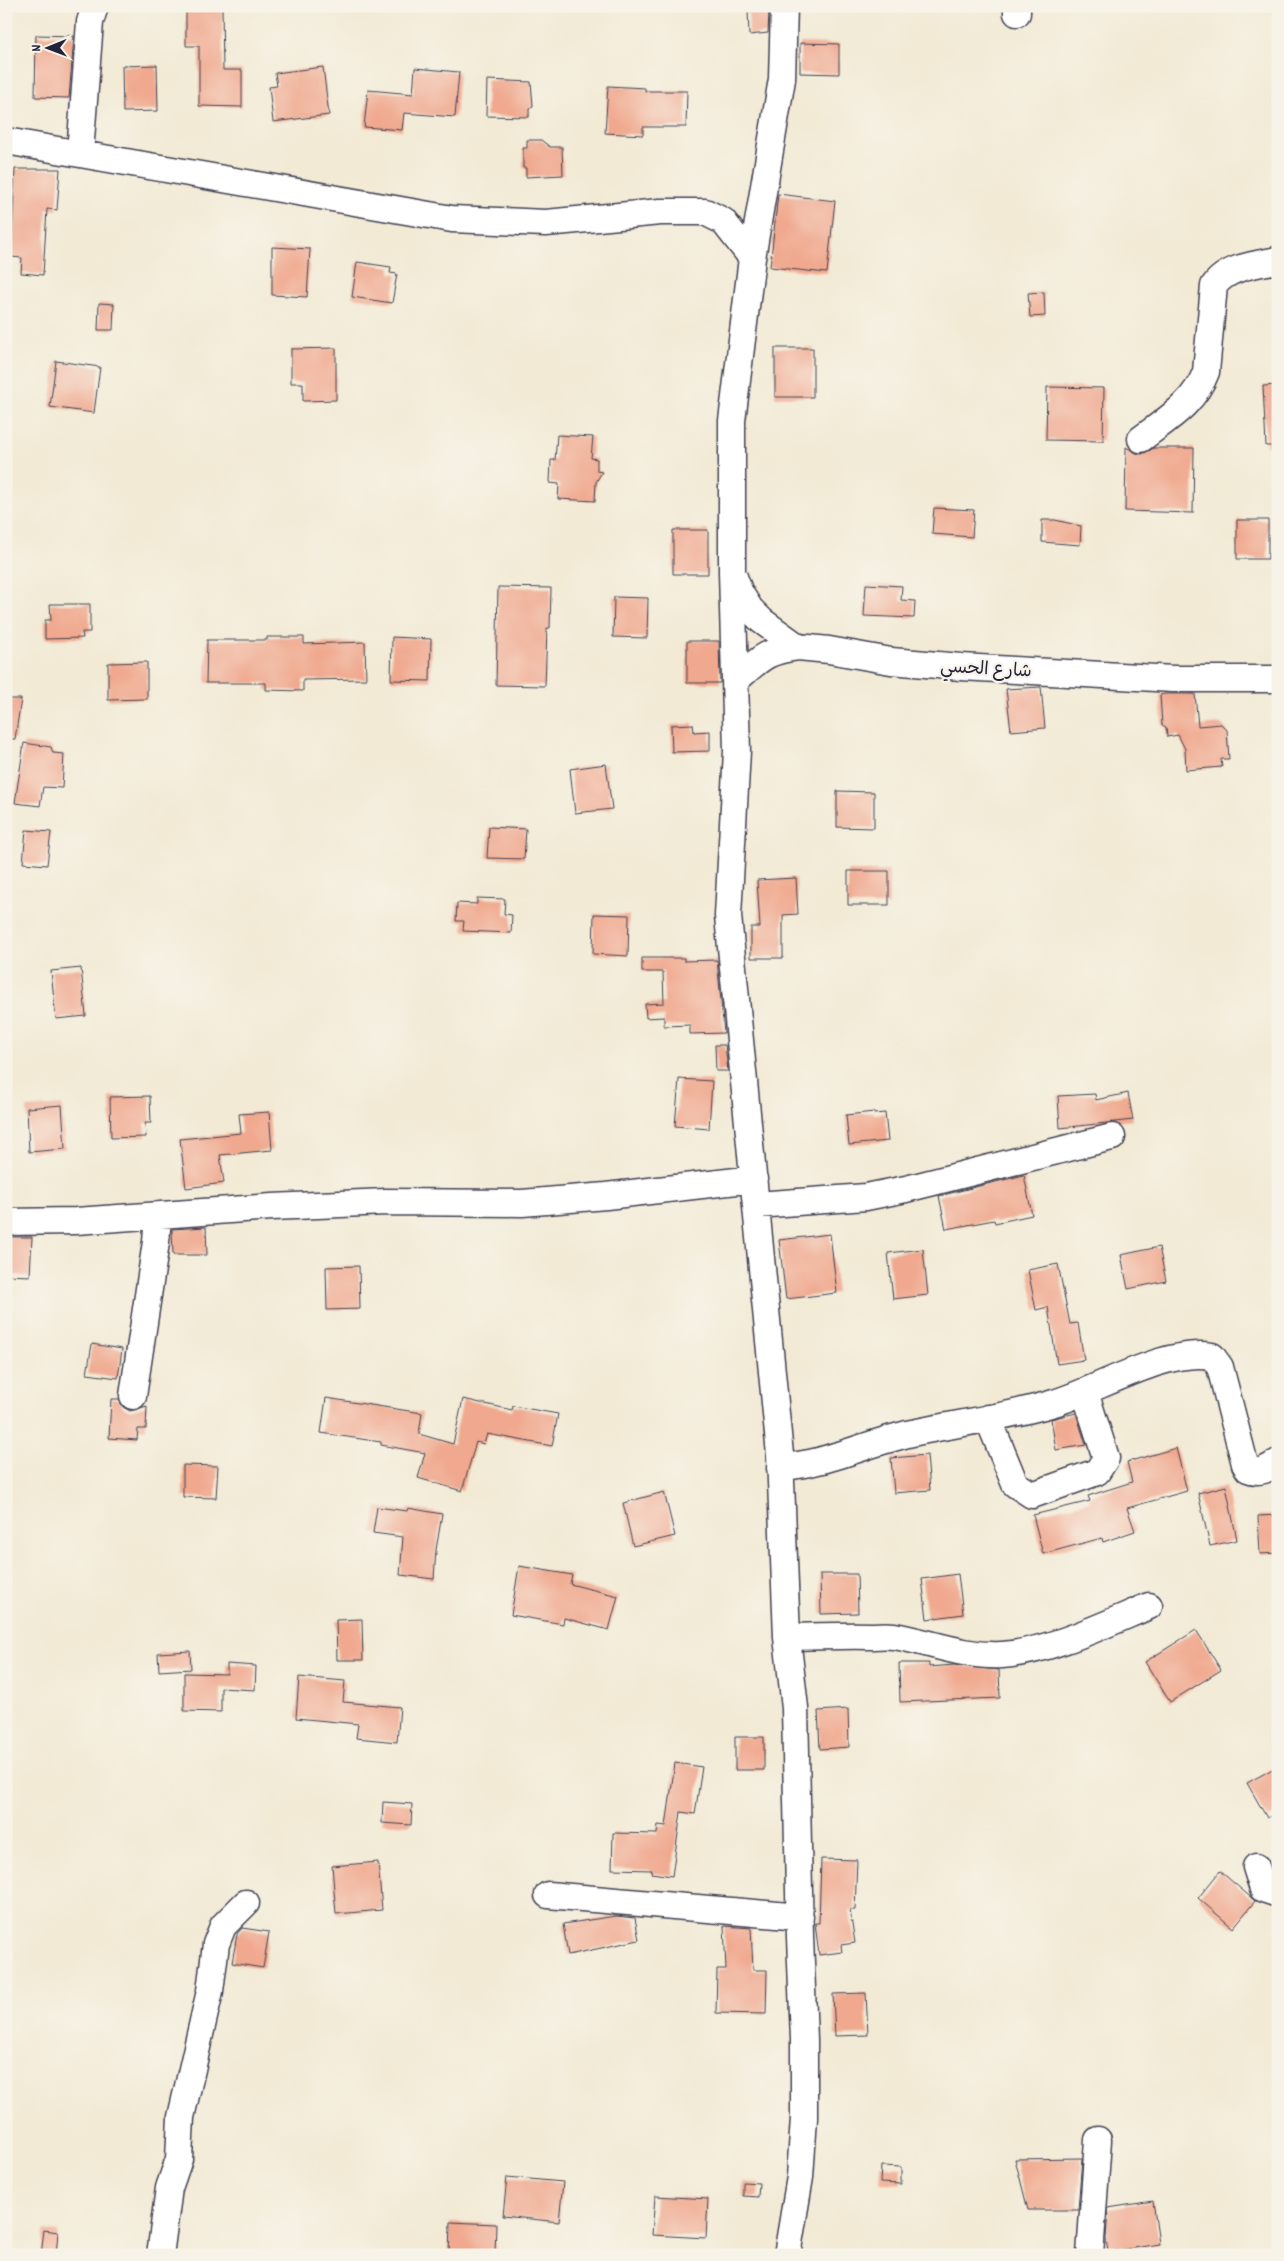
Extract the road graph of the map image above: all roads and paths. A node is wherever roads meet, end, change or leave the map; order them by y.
1 (95, 6) edge
2 (784, 6) edge
3 (6, 141) edge
4 (80, 153) junction
5 (752, 258) junction
6 (1278, 260) edge
7 (1141, 439) dead end
8 (732, 572) junction
9 (798, 647) junction
10 (1278, 679) edge
11 (736, 680) junction
12 (1112, 1136) dead end
13 (754, 1179) junction
14 (756, 1205) junction
15 (158, 1216) junction
16 (6, 1222) edge
17 (1085, 1392) junction
18 (132, 1396) dead end
19 (988, 1418) junction
20 (1278, 1462) edge
21 (780, 1468) junction
22 (1148, 1606) dead end
23 (787, 1637) junction
24 (1256, 1867) dead end
25 (1278, 1894) edge
26 (548, 1895) dead end
27 (246, 1903) dead end
28 (800, 1917) junction
29 (1098, 2140) dead end
30 (160, 2255) edge
31 (787, 2255) edge
32 (1090, 2255) edge

1 - 4 street
2 - 5 street
3 - 4 street
4 - 5 street
5 - 8 street
6 - 7 street
8 - 9 street
8 - 11 street
9 - 10 street, شارع الحسي
9 - 11 street, شارع الحسي
11 - 13 street
12 - 14 street
13 - 14 street
13 - 15 street
14 - 21 street
15 - 16 street
15 - 18 street
17 - 19 street
17 - 19 street
17 - 20 street
19 - 21 street
21 - 23 street
22 - 23 street
23 - 28 street
24 - 25 street
26 - 28 street
27 - 30 street
28 - 31 street
29 - 32 street

